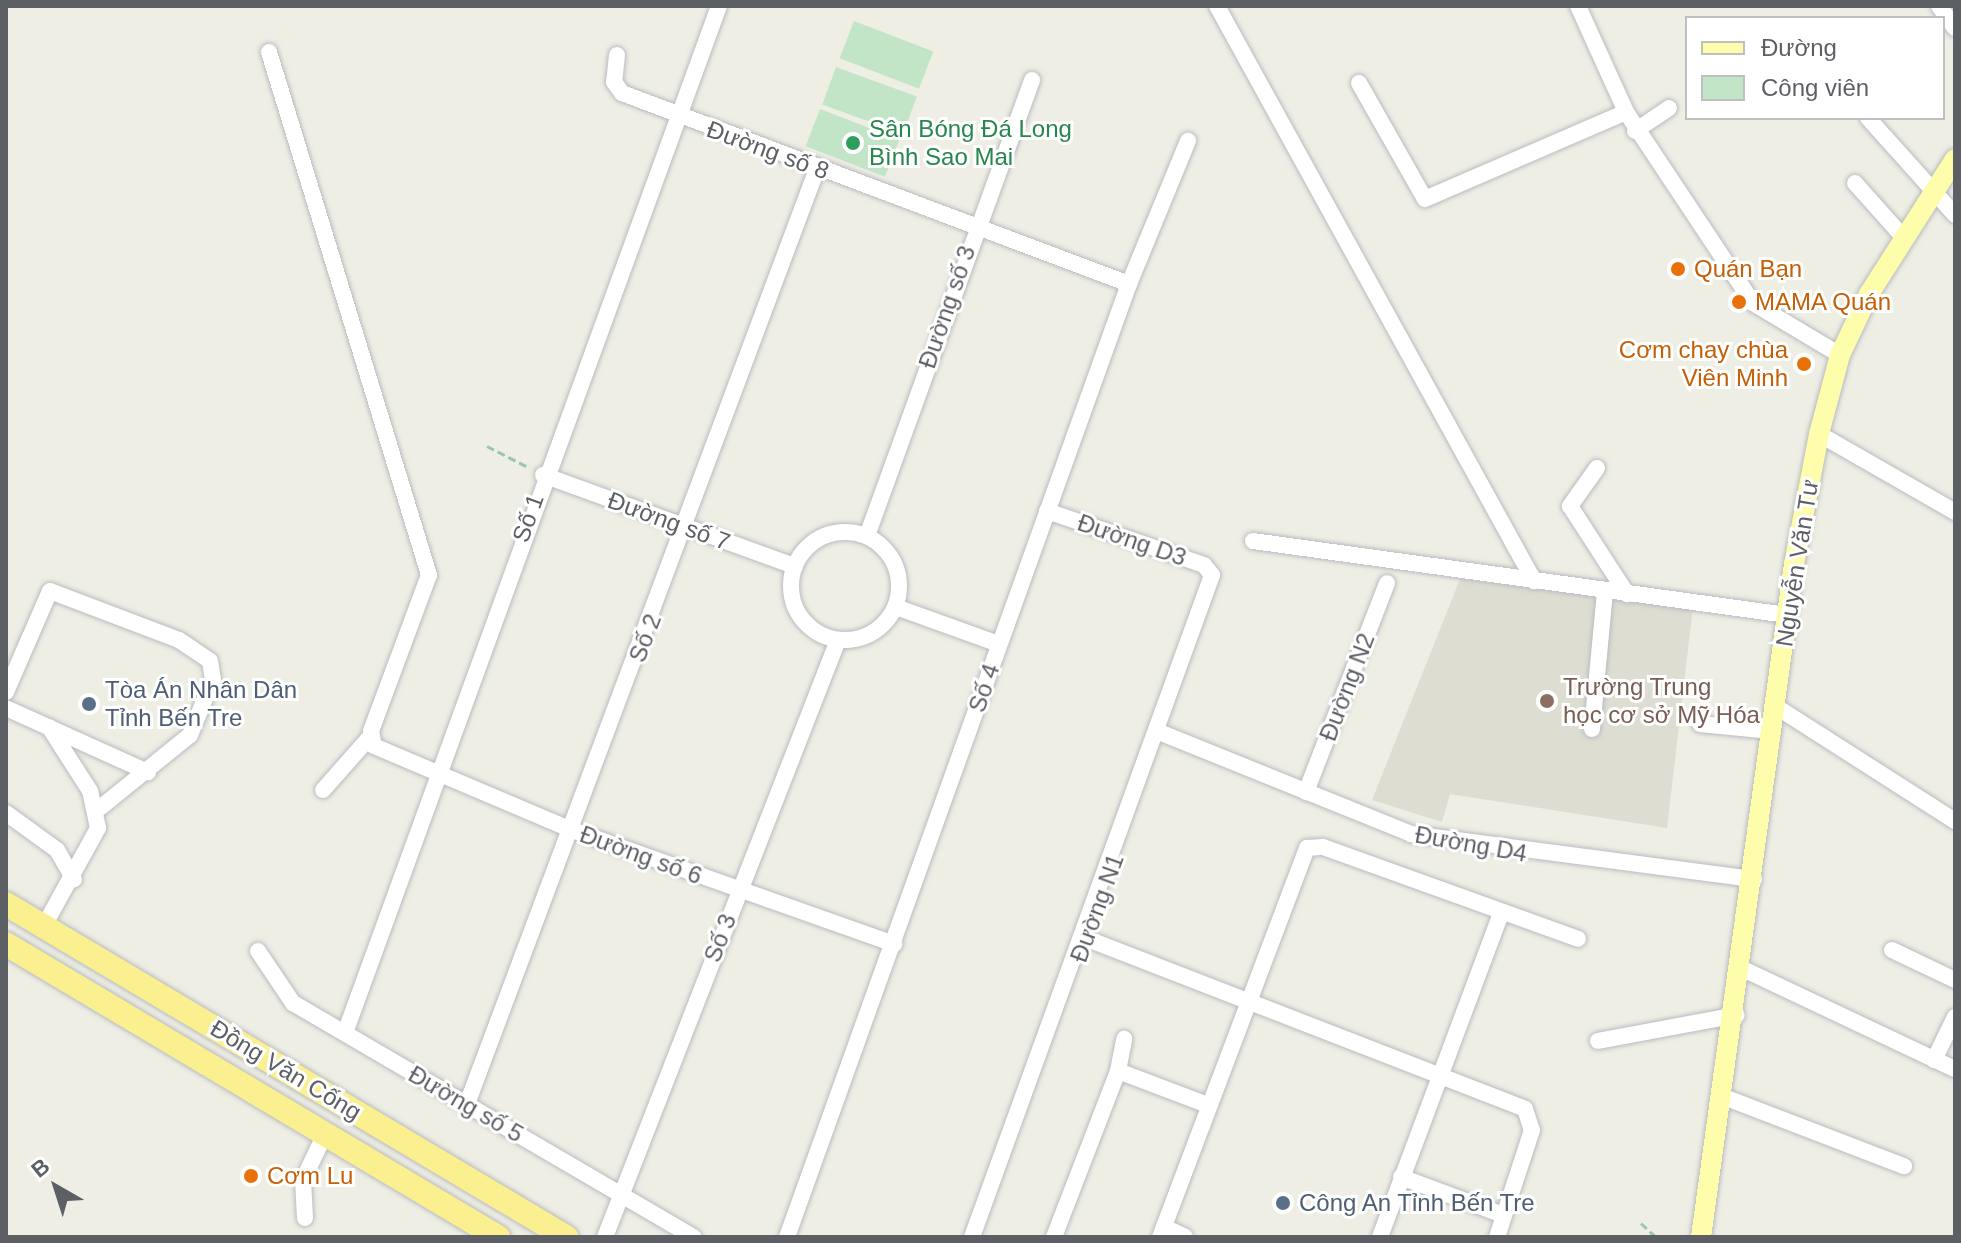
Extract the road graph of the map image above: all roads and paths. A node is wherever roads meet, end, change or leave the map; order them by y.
1 (719, 6) edge
2 (1217, 6) edge
3 (1578, 6) edge
4 (1939, 6) edge
5 (1955, 28) edge
6 (269, 52) dead end
7 (617, 55) dead end
8 (1032, 80) dead end
9 (1359, 83) dead end
10 (1669, 108) dead end
11 (1626, 112) junction
12 (677, 117) junction
13 (1870, 120) edge
14 (1635, 131) junction
15 (1188, 141) dead end
16 (1955, 159) edge
17 (817, 169) junction
18 (1855, 183) dead end
19 (1932, 194) junction
20 (1955, 215) edge
21 (975, 227) junction
22 (1904, 238) junction
23 (1129, 284) junction
24 (1840, 355) junction
25 (1819, 434) junction
26 (487, 446) dead end
27 (1597, 468) dead end
28 (543, 475) junction
29 (1047, 511) junction
30 (1955, 512) edge
31 (687, 528) junction
32 (867, 536) junction
33 (1253, 541) dead end
34 (795, 566) junction
35 (1212, 575) joint
36 (1534, 581) junction
37 (1387, 583) dead end
38 (1605, 591) junction
39 (1627, 594) junction
40 (896, 607) junction
41 (1787, 615) junction
42 (838, 640) junction
43 (999, 644) junction
44 (6, 692) edge
45 (1775, 706) junction
46 (6, 708) edge
47 (1700, 724) dead end
48 (49, 727) junction
49 (1592, 729) dead end
50 (1772, 731) junction
51 (1159, 732) junction
52 (369, 738) junction
53 (148, 772) junction
54 (436, 777) junction
55 (323, 790) dead end
56 (1306, 792) junction
57 (96, 811) junction
58 (6, 813) edge
59 (1955, 821) edge
60 (572, 830) junction
61 (1754, 879) junction
62 (74, 880) junction
63 (738, 890) junction
64 (6, 904) edge
65 (1501, 914) junction
66 (44, 926) junction
67 (1085, 938) junction
68 (1578, 939) dead end
69 (6, 944) edge
70 (894, 944) junction
71 (1892, 950) dead end
72 (258, 951) dead end
73 (1743, 969) junction
74 (1955, 980) edge
75 (1245, 1001) junction
76 (1737, 1015) junction
77 (1955, 1017) edge
78 (345, 1033) junction
79 (1124, 1039) dead end
80 (1598, 1041) dead end
81 (1934, 1060) junction
82 (1955, 1069) edge
83 (1118, 1071) junction
84 (1440, 1074) junction
85 (1724, 1097) junction
86 (467, 1104) junction
87 (345, 1105) junction
88 (1208, 1105) junction
89 (325, 1134) junction
90 (1904, 1166) dead end
91 (1401, 1177) junction
92 (622, 1193) junction
93 (1503, 1215) junction
94 (305, 1218) dead end
95 (1641, 1223) dead end
96 (1162, 1232) edge
97 (498, 1237) edge
98 (566, 1237) edge
99 (605, 1237) edge
100 (694, 1237) edge
101 (787, 1237) edge
102 (972, 1237) edge
103 (1054, 1237) edge
104 (1185, 1237) edge
105 (1380, 1237) edge
106 (1497, 1237) edge
107 (1656, 1237) edge
108 (1701, 1237) edge

1 - 12 street, Số 1
2 - 36 street
3 - 11 street
4 - 5 street
6 - 52 street
7 - 12 street, Đường số 8
8 - 21 street, Đường số 3
9 - 11 street
10 - 14 street
11 - 14 street
12 - 17 street, Đường số 8
12 - 28 street, Số 1
13 - 19 street
14 - 24 street
15 - 23 street, Số 4
16 - 19 main road, Nguyễn Văn Tư
17 - 21 street, Đường số 8
17 - 31 street, Số 2
18 - 22 street
19 - 20 street
19 - 22 main road, Nguyễn Văn Tư
21 - 23 street, Đường số 8
21 - 32 street, Đường số 3
22 - 24 main road, Nguyễn Văn Tư
23 - 29 street, Số 4
24 - 25 main road, Nguyễn Văn Tư
25 - 30 street
25 - 41 main road, Nguyễn Văn Tư
26 - 28 path
27 - 39 street
28 - 31 street, Đường số 7
28 - 54 street, Số 1
29 - 35 street, Đường D3
29 - 43 street, Số 4
31 - 34 street, Đường số 7
31 - 60 street, Số 2
32 - 34 street
32 - 40 street
33 - 36 street
34 - 42 street
35 - 51 street, Đường N1
36 - 38 street
37 - 56 street, Đường N2
38 - 39 street
38 - 49 street
39 - 41 street
40 - 42 street
40 - 43 street
41 - 45 main road, Nguyễn Văn Tư
42 - 63 street, Số 3
43 - 70 street, Số 4
44 - 53 street
45 - 50 main road, Nguyễn Văn Tư
45 - 59 street
46 - 48 street
47 - 50 street
48 - 53 street
48 - 57 street
50 - 61 main road, Nguyễn Văn Tư
51 - 56 street, Đường D4
51 - 67 street, Đường N1
52 - 54 street, Đường số 6
52 - 55 street
53 - 57 street
54 - 60 street, Đường số 6
54 - 78 street, Số 1
56 - 61 street, Đường D4
57 - 62 street
58 - 62 street
60 - 63 street, Đường số 6
60 - 86 street, Số 2
61 - 73 main road, Nguyễn Văn Tư
62 - 66 street
63 - 70 street, Đường số 6
63 - 92 street, Số 3
64 - 66 highway, Đồng Văn Cống
65 - 68 street
65 - 75 street
65 - 84 street
66 - 87 highway, Đồng Văn Cống
67 - 75 street
67 - 102 street, Đường N1
69 - 89 highway, Đồng Văn Cống
70 - 101 street, Số 4
71 - 74 street
72 - 78 street, Đường số 5
73 - 76 main road, Nguyễn Văn Tư
73 - 81 street
75 - 84 street
75 - 88 street
76 - 80 street
76 - 85 main road, Nguyễn Văn Tư
77 - 81 street
78 - 86 street, Đường số 5
79 - 83 street
81 - 82 street
83 - 88 street
83 - 103 street
84 - 91 street
84 - 93 street
85 - 90 street
85 - 108 main road, Nguyễn Văn Tư
86 - 92 street, Đường số 5
87 - 89 highway
87 - 98 highway, Đồng Văn Cống
88 - 96 street
89 - 94 street
89 - 97 highway, Đồng Văn Cống
91 - 93 street
91 - 105 street
92 - 99 street, Số 3
92 - 100 street, Đường số 5
93 - 106 street
95 - 107 path
96 - 104 street

